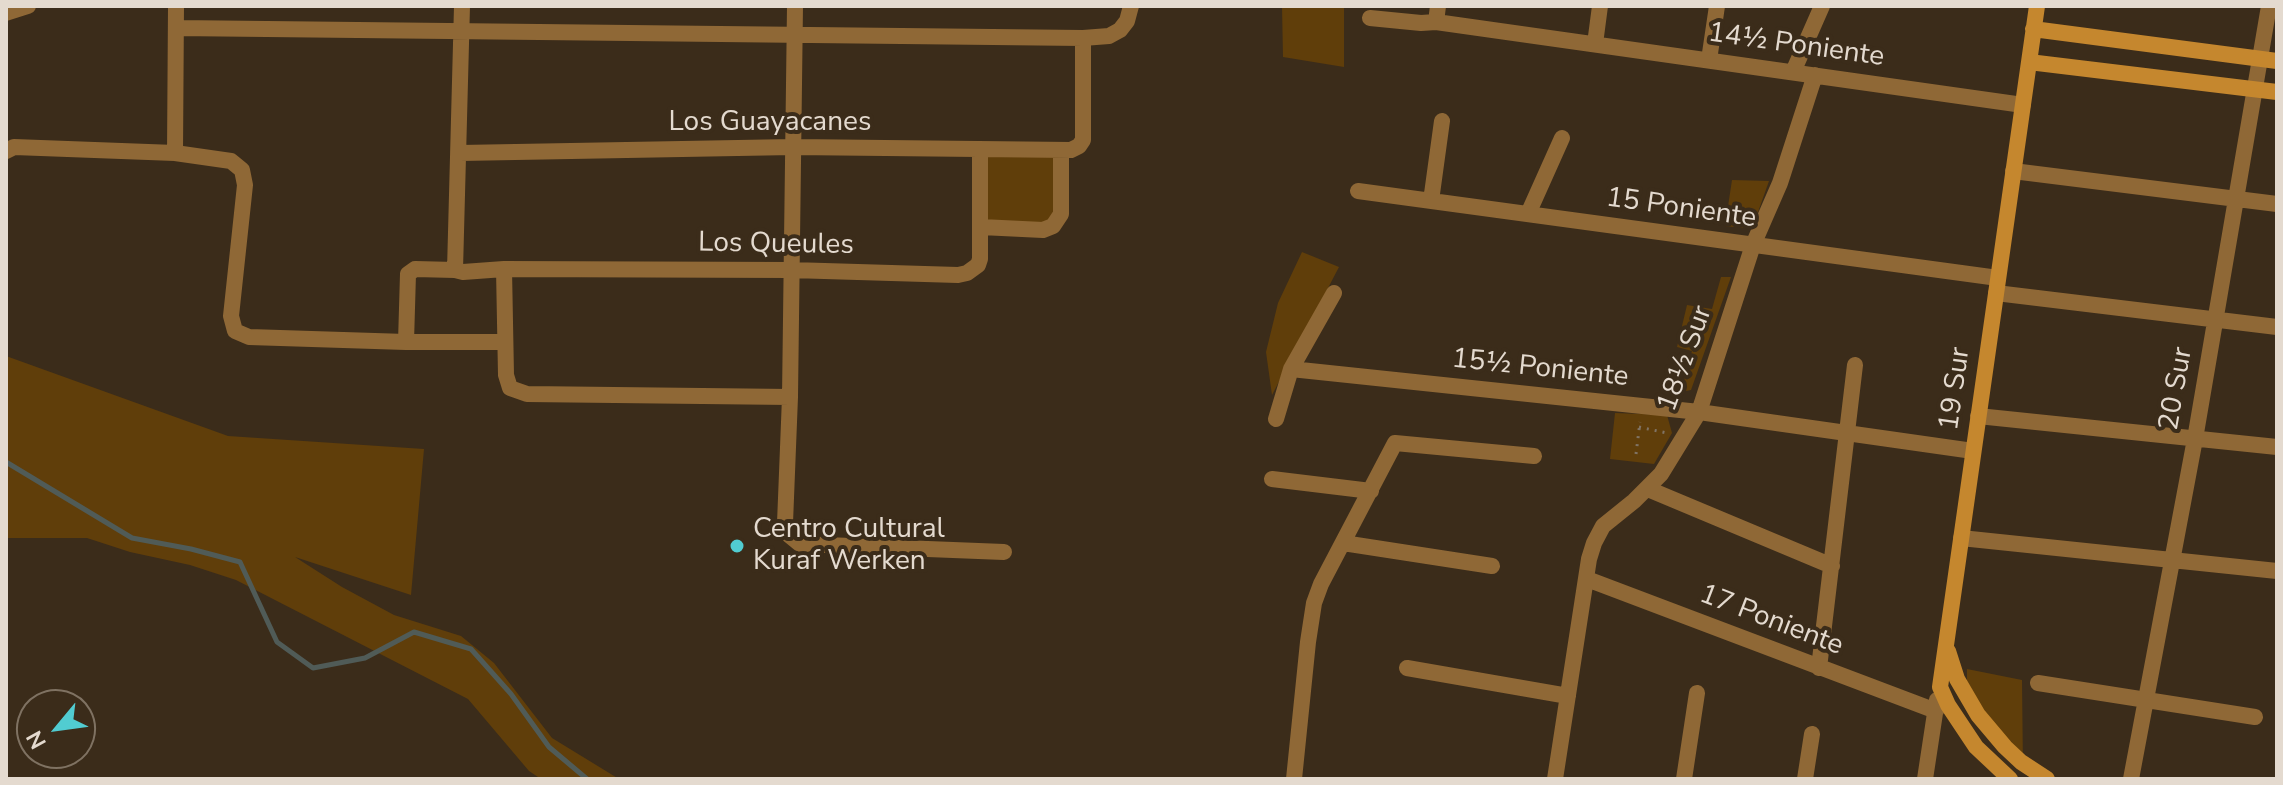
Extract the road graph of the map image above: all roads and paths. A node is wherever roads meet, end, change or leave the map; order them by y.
1 (28, 6) edge
2 (176, 6) edge
3 (462, 6) edge
4 (795, 6) edge
5 (1131, 6) edge
6 (1600, 6) edge
7 (1717, 6) edge
8 (1822, 6) edge
9 (2037, 6) edge
10 (2269, 6) edge
11 (6, 13) edge
12 (1437, 14) edge
13 (1370, 18) dead end
14 (176, 28) junction
15 (2033, 29) junction
16 (462, 31) junction
17 (794, 35) junction
18 (1083, 38) junction
19 (1595, 44) junction
20 (1709, 60) junction
21 (2269, 60) edge
22 (2029, 62) junction
23 (1793, 72) junction
24 (1815, 75) junction
25 (2255, 89) junction
26 (2277, 92) edge
27 (2023, 105) junction
28 (1442, 121) dead end
29 (1562, 138) dead end
30 (793, 147) junction
31 (980, 149) junction
32 (6, 151) edge
33 (1061, 151) junction
34 (175, 153) junction
35 (460, 153) junction
36 (2013, 171) junction
37 (1358, 191) dead end
38 (2236, 199) junction
39 (1431, 201) junction
40 (2277, 204) edge
41 (1528, 214) junction
42 (981, 227) junction
43 (1753, 245) junction
44 (504, 269) junction
45 (455, 270) junction
46 (791, 270) junction
47 (1997, 286) junction
48 (1334, 293) dead end
49 (2215, 319) junction
50 (2277, 327) edge
51 (406, 342) junction
52 (505, 342) junction
53 (1855, 365) dead end
54 (1291, 369) junction
55 (790, 397) junction
56 (1642, 406) junction
57 (1699, 412) junction
58 (1978, 416) junction
59 (1276, 419) dead end
60 (1639, 427) junction
61 (1848, 433) junction
62 (1685, 436) junction
63 (2195, 439) junction
64 (2277, 447) edge
65 (1973, 451) junction
66 (1636, 454) dead end
67 (1534, 456) dead end
68 (1272, 479) dead end
69 (1648, 489) junction
70 (1371, 491) junction
71 (1961, 538) junction
72 (1343, 543) junction
73 (1004, 552) dead end
74 (2173, 560) junction
75 (1492, 566) dead end
76 (1832, 566) junction
77 (2277, 571) edge
78 (1587, 579) junction
79 (1947, 639) junction
80 (1407, 668) dead end
81 (1819, 668) junction
82 (2038, 683) dead end
83 (1940, 687) junction
84 (1697, 693) dead end
85 (1568, 696) junction
86 (2146, 700) junction
87 (1936, 711) junction
88 (2255, 717) dead end
89 (1812, 734) dead end
90 (1295, 779) edge
91 (1555, 779) edge
92 (1684, 779) edge
93 (1805, 779) edge
94 (1925, 779) edge
95 (2010, 779) edge
96 (2047, 779) edge
97 (2131, 779) edge

1 - 11 street
2 - 14 street
3 - 16 street
4 - 17 street
5 - 18 street
6 - 19 street
7 - 20 street
8 - 23 street
9 - 15 street, 19 Sur
10 - 21 street, 20 Sur
12 - 13 street, 14½ Poniente
12 - 19 street, 14½ Poniente
14 - 16 street
14 - 34 street
15 - 21 street
15 - 22 street, 19 Sur
16 - 17 street
16 - 35 street
17 - 18 street
17 - 30 street
18 - 33 street, Los Guayacanes
19 - 20 street, 14½ Poniente
20 - 23 street, 14½ Poniente
21 - 25 street, 20 Sur
22 - 25 street
22 - 27 street, 19 Sur
23 - 24 street, 14½ Poniente
24 - 27 street, 14½ Poniente
24 - 43 street, 18½ Sur
25 - 26 street
25 - 38 street, 20 Sur
27 - 36 street, 19 Sur
28 - 39 street
29 - 41 street
30 - 31 street, Los Guayacanes
30 - 35 street, Los Guayacanes
30 - 46 street
31 - 33 street, Los Guayacanes
31 - 42 street, Los Queules
32 - 34 street
33 - 42 street
34 - 51 street
35 - 45 street
36 - 38 street
36 - 47 street, 19 Sur
37 - 39 street, 15 Poniente
38 - 40 street
38 - 49 street, 20 Sur
39 - 41 street, 15 Poniente
41 - 43 street, 15 Poniente
42 - 46 street, Los Queules
43 - 47 street, 15 Poniente
43 - 57 street, 18½ Sur
44 - 45 street, Los Queules
44 - 46 street, Los Queules
44 - 52 street
45 - 51 street, Los Queules
46 - 55 street
47 - 49 street, 15 Poniente
47 - 58 street, 19 Sur
48 - 54 street
49 - 50 street, 15 Poniente
49 - 63 street, 20 Sur
51 - 52 street
52 - 55 street
53 - 61 street
54 - 56 street, 15½ Poniente
54 - 59 street
55 - 73 street
56 - 57 street, 15½ Poniente
56 - 60 path
57 - 61 street, 15½ Poniente
57 - 62 street, 18½ Sur
58 - 63 street
58 - 65 street, 19 Sur
60 - 62 path
60 - 66 path
61 - 65 street, 15½ Poniente
61 - 76 street
62 - 69 street, 18½ Sur
63 - 64 street
63 - 74 street, 20 Sur
65 - 71 street, 19 Sur
67 - 70 street
68 - 70 street
69 - 76 street
69 - 78 street, 18½ Sur
70 - 72 street
71 - 74 street
71 - 79 street, 19 Sur
72 - 75 street
72 - 90 street
74 - 77 street
74 - 86 street, 20 Sur
76 - 81 street
78 - 81 street, 17 Poniente
78 - 85 street, 18½ Sur
79 - 83 street, 19 Sur
79 - 96 street
80 - 85 street
81 - 87 street, 17 Poniente
82 - 86 street
83 - 87 street, 19 Sur
83 - 95 street
84 - 92 street
85 - 91 street, 18½ Sur
86 - 88 street
86 - 97 street, 20 Sur
87 - 94 street, 19 Sur
89 - 93 street

